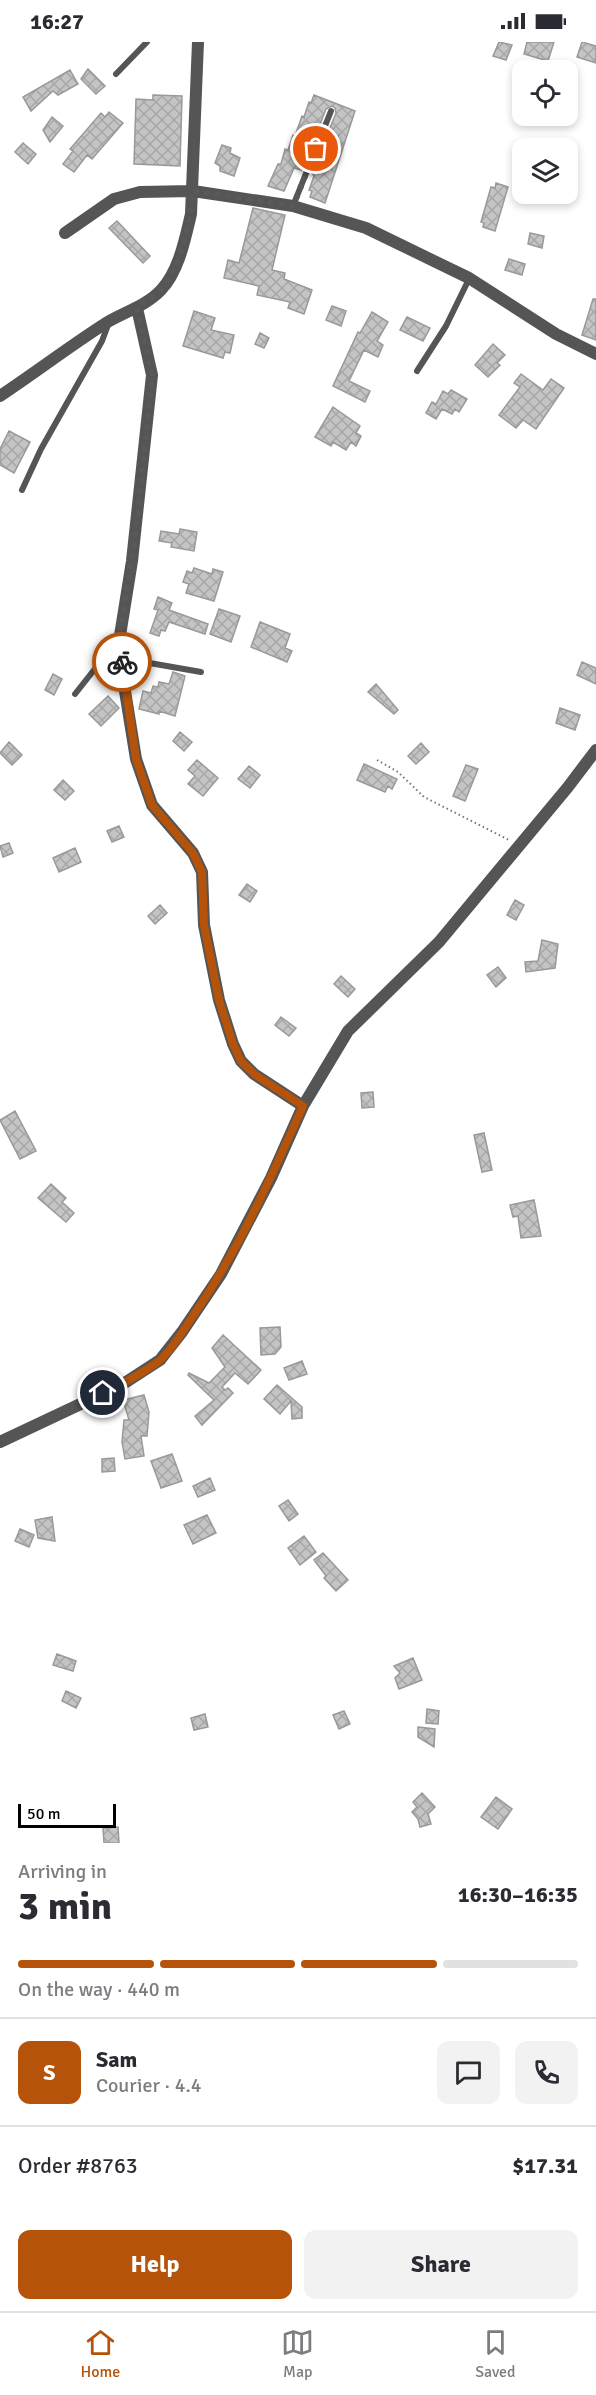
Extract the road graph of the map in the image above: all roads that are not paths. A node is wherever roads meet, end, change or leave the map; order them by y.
1 (147, 42) edge
2 (198, 42) edge
3 (116, 74) dead end
4 (331, 111) dead end
5 (193, 191) junction
6 (293, 206) junction
7 (65, 233) dead end
8 (469, 278) junction
9 (137, 308) junction
10 (109, 322) junction
11 (596, 354) edge
12 (417, 371) dead end
13 (0, 396) edge
14 (22, 490) dead end
15 (120, 653) junction
16 (201, 672) dead end
17 (75, 694) dead end
18 (596, 750) edge
19 (303, 1106) junction
20 (0, 1442) edge

1 - 3 lane
2 - 5 street
4 - 6 lane
5 - 6 street
5 - 7 street
5 - 9 street
6 - 8 street
8 - 11 street
8 - 12 lane
9 - 10 street
9 - 15 street
10 - 13 street
10 - 14 lane
15 - 16 lane
15 - 17 lane
15 - 19 street
18 - 19 street
19 - 20 street

